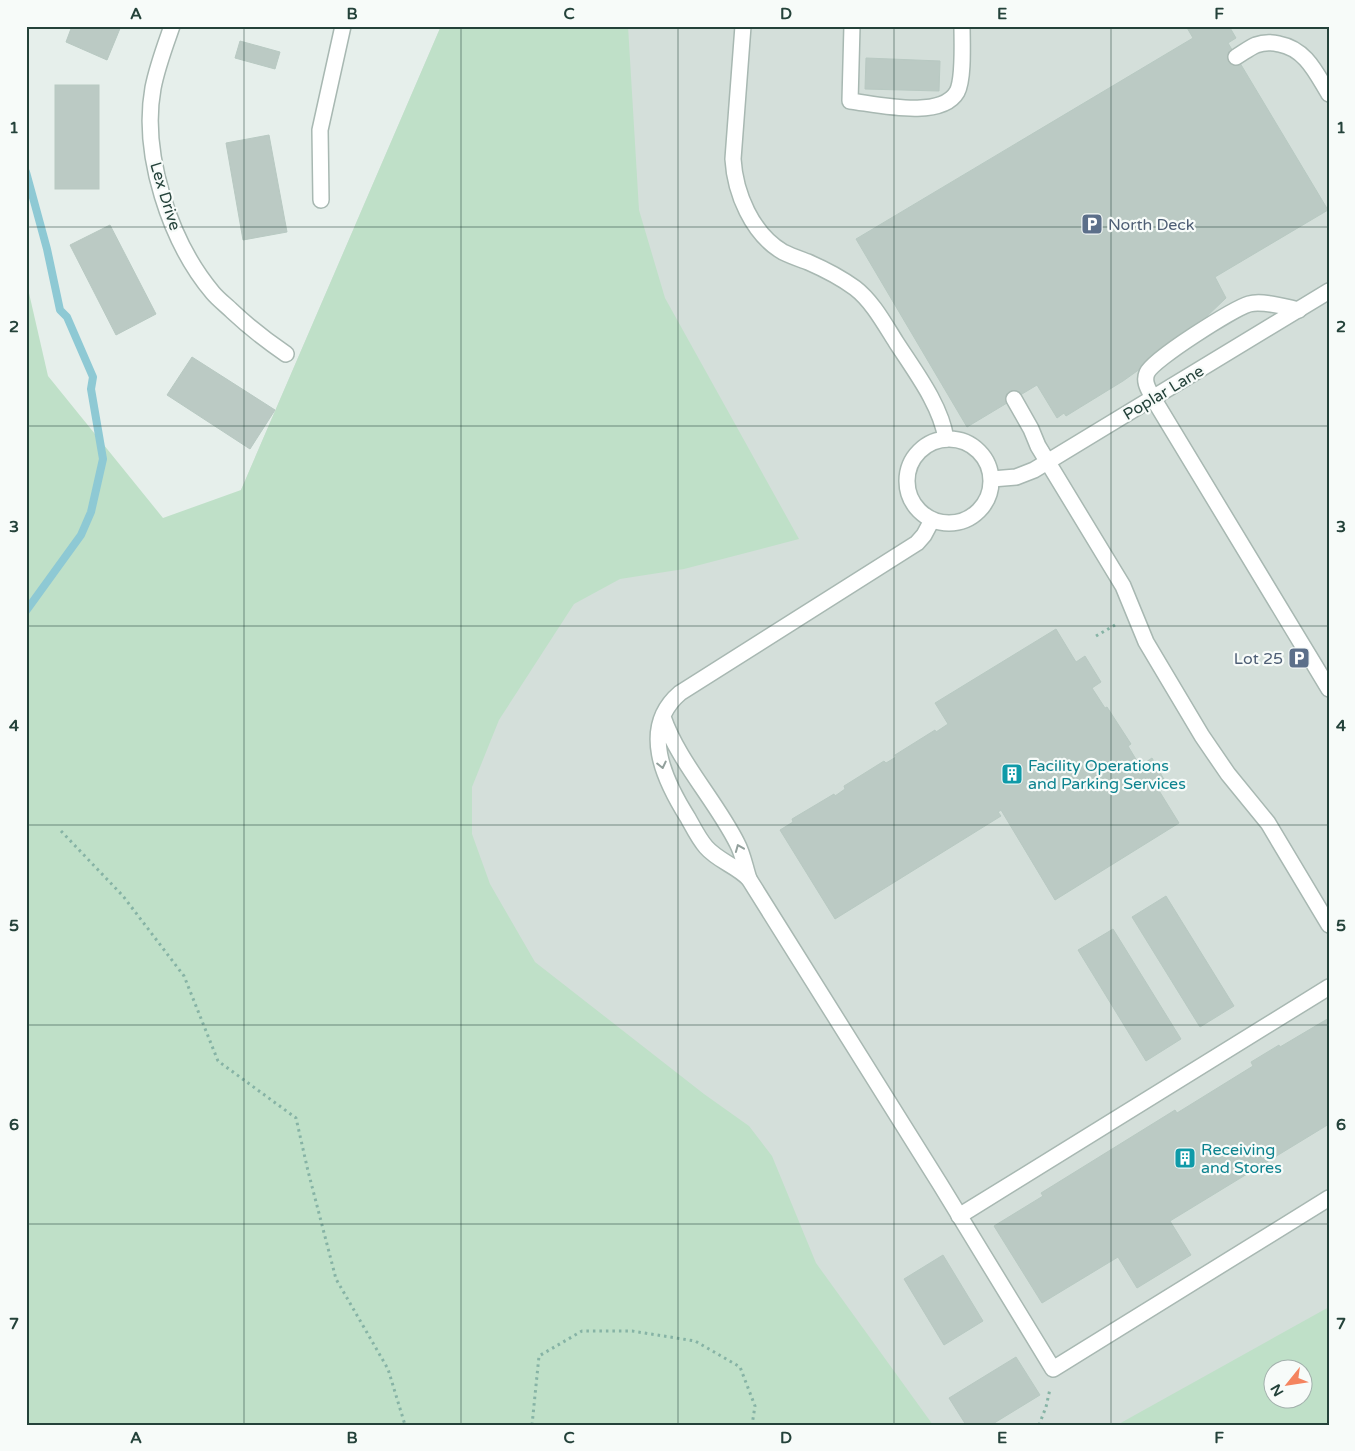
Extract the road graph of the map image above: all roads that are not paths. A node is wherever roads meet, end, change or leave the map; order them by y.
1 (172, 26) edge
2 (343, 26) edge
3 (743, 26) edge
4 (852, 26) edge
5 (962, 26) edge
6 (1236, 57) dead end
7 (1329, 94) edge
8 (321, 200) dead end
9 (1329, 292) edge
10 (1299, 310) junction
11 (286, 354) dead end
12 (1153, 398) junction
13 (1014, 399) dead end
14 (946, 439) junction
15 (1048, 462) junction
16 (992, 479) junction
17 (932, 520) junction
18 (1329, 689) edge
19 (663, 717) junction
20 (749, 879) junction
21 (1329, 925) edge
22 (1329, 987) edge
23 (1329, 1198) edge
24 (959, 1216) junction

1 - 11 street, Lex Drive
2 - 8 street
3 - 14 street
4 - 5 street
6 - 7 street
9 - 10 street, Poplar Lane
10 - 12 street, Poplar Lane
10 - 12 street
12 - 15 street, Poplar Lane
12 - 18 street
13 - 15 street
14 - 16 street
14 - 17 street
15 - 16 street, Poplar Lane
15 - 21 street
16 - 17 street
17 - 19 street
20 -> 19 street
19 -> 20 street
20 - 24 street
22 - 24 street
23 - 24 street

